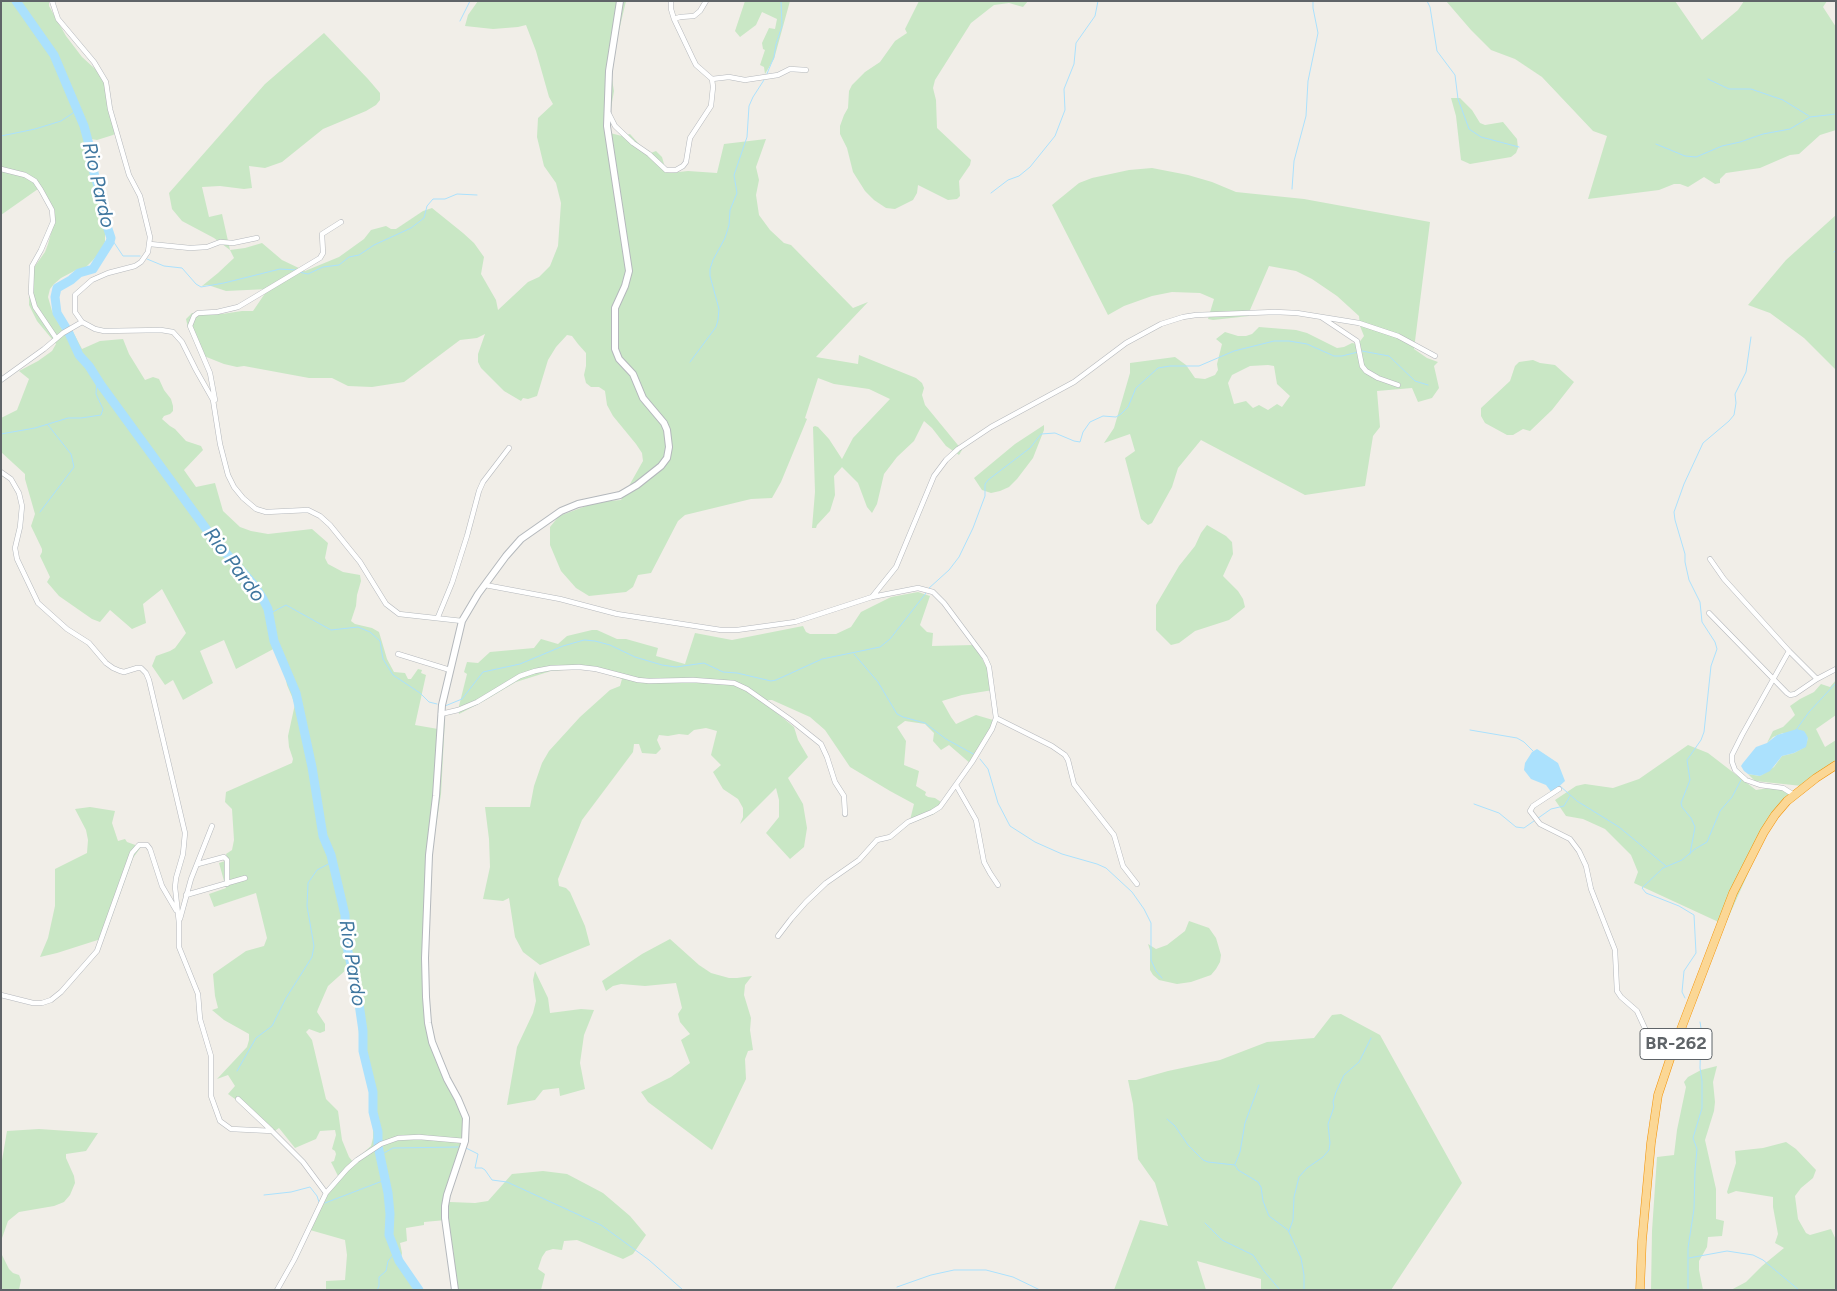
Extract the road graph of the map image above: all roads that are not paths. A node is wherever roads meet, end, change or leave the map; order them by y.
1 (52, 1) edge
2 (620, 1) edge
3 (671, 1) edge
4 (706, 1) edge
5 (674, 20) junction
6 (806, 70) dead end
7 (712, 79) junction
8 (608, 105) junction
9 (1, 169) edge
10 (341, 222) dead end
11 (256, 238) dead end
12 (150, 244) junction
13 (1320, 317) junction
14 (82, 322) junction
15 (56, 338) junction
16 (1434, 356) dead end
17 (1, 380) edge
18 (1398, 384) dead end
19 (215, 407) junction
20 (509, 448) dead end
21 (1, 472) edge
22 (1710, 559) dead end
23 (485, 585) junction
24 (872, 597) junction
25 (1709, 613) dead end
26 (438, 617) junction
27 (462, 621) junction
28 (1788, 652) junction
29 (398, 654) dead end
30 (1836, 669) edge
31 (450, 670) junction
32 (1817, 679) junction
33 (1773, 680) junction
34 (442, 714) junction
35 (996, 718) junction
36 (1836, 765) edge
37 (956, 785) junction
38 (1559, 789) dead end
39 (1794, 795) junction
40 (845, 814) dead end
41 (212, 826) dead end
42 (198, 864) junction
43 (245, 878) dead end
44 (227, 884) junction
45 (1137, 884) dead end
46 (998, 885) dead end
47 (186, 895) junction
48 (177, 911) junction
49 (179, 923) junction
50 (778, 936) dead end
51 (1, 995) edge
52 (1672, 1055) junction
53 (238, 1099) dead end
54 (272, 1131) junction
55 (464, 1141) junction
56 (326, 1193) junction
57 (277, 1290) edge
58 (456, 1290) edge
59 (1640, 1290) edge

1 - 12 street
2 - 8 street
3 - 5 street
4 - 5 street
5 - 7 street
6 - 7 street
7 - 8 street
8 - 23 street
9 - 15 street
10 - 19 street
11 - 12 street
12 - 14 street
13 - 16 street
13 - 18 street
13 - 24 street
14 - 15 street
14 - 19 street
15 - 17 street
19 - 26 street
20 - 26 street
21 - 48 street
22 - 28 street
23 - 24 street
23 - 27 street
24 - 35 street
25 - 33 street
26 - 27 street
27 - 31 street
28 - 32 street
28 - 33 street
29 - 31 street
30 - 32 street
31 - 34 street
32 - 33 street
33 - 39 street
34 - 40 street
34 - 55 street
35 - 37 street
35 - 45 street
36 - 39 highway, BR-262
37 - 46 street
37 - 50 street
38 - 52 street
39 - 52 highway, BR-262
41 - 42 street
42 - 44 street
42 - 47 street
43 - 44 street
44 - 47 street
47 - 49 street
48 - 49 street
48 - 51 street
49 - 54 street
52 - 59 highway, BR-262
53 - 54 street
54 - 56 street
55 - 56 street
55 - 58 street
56 - 57 street

